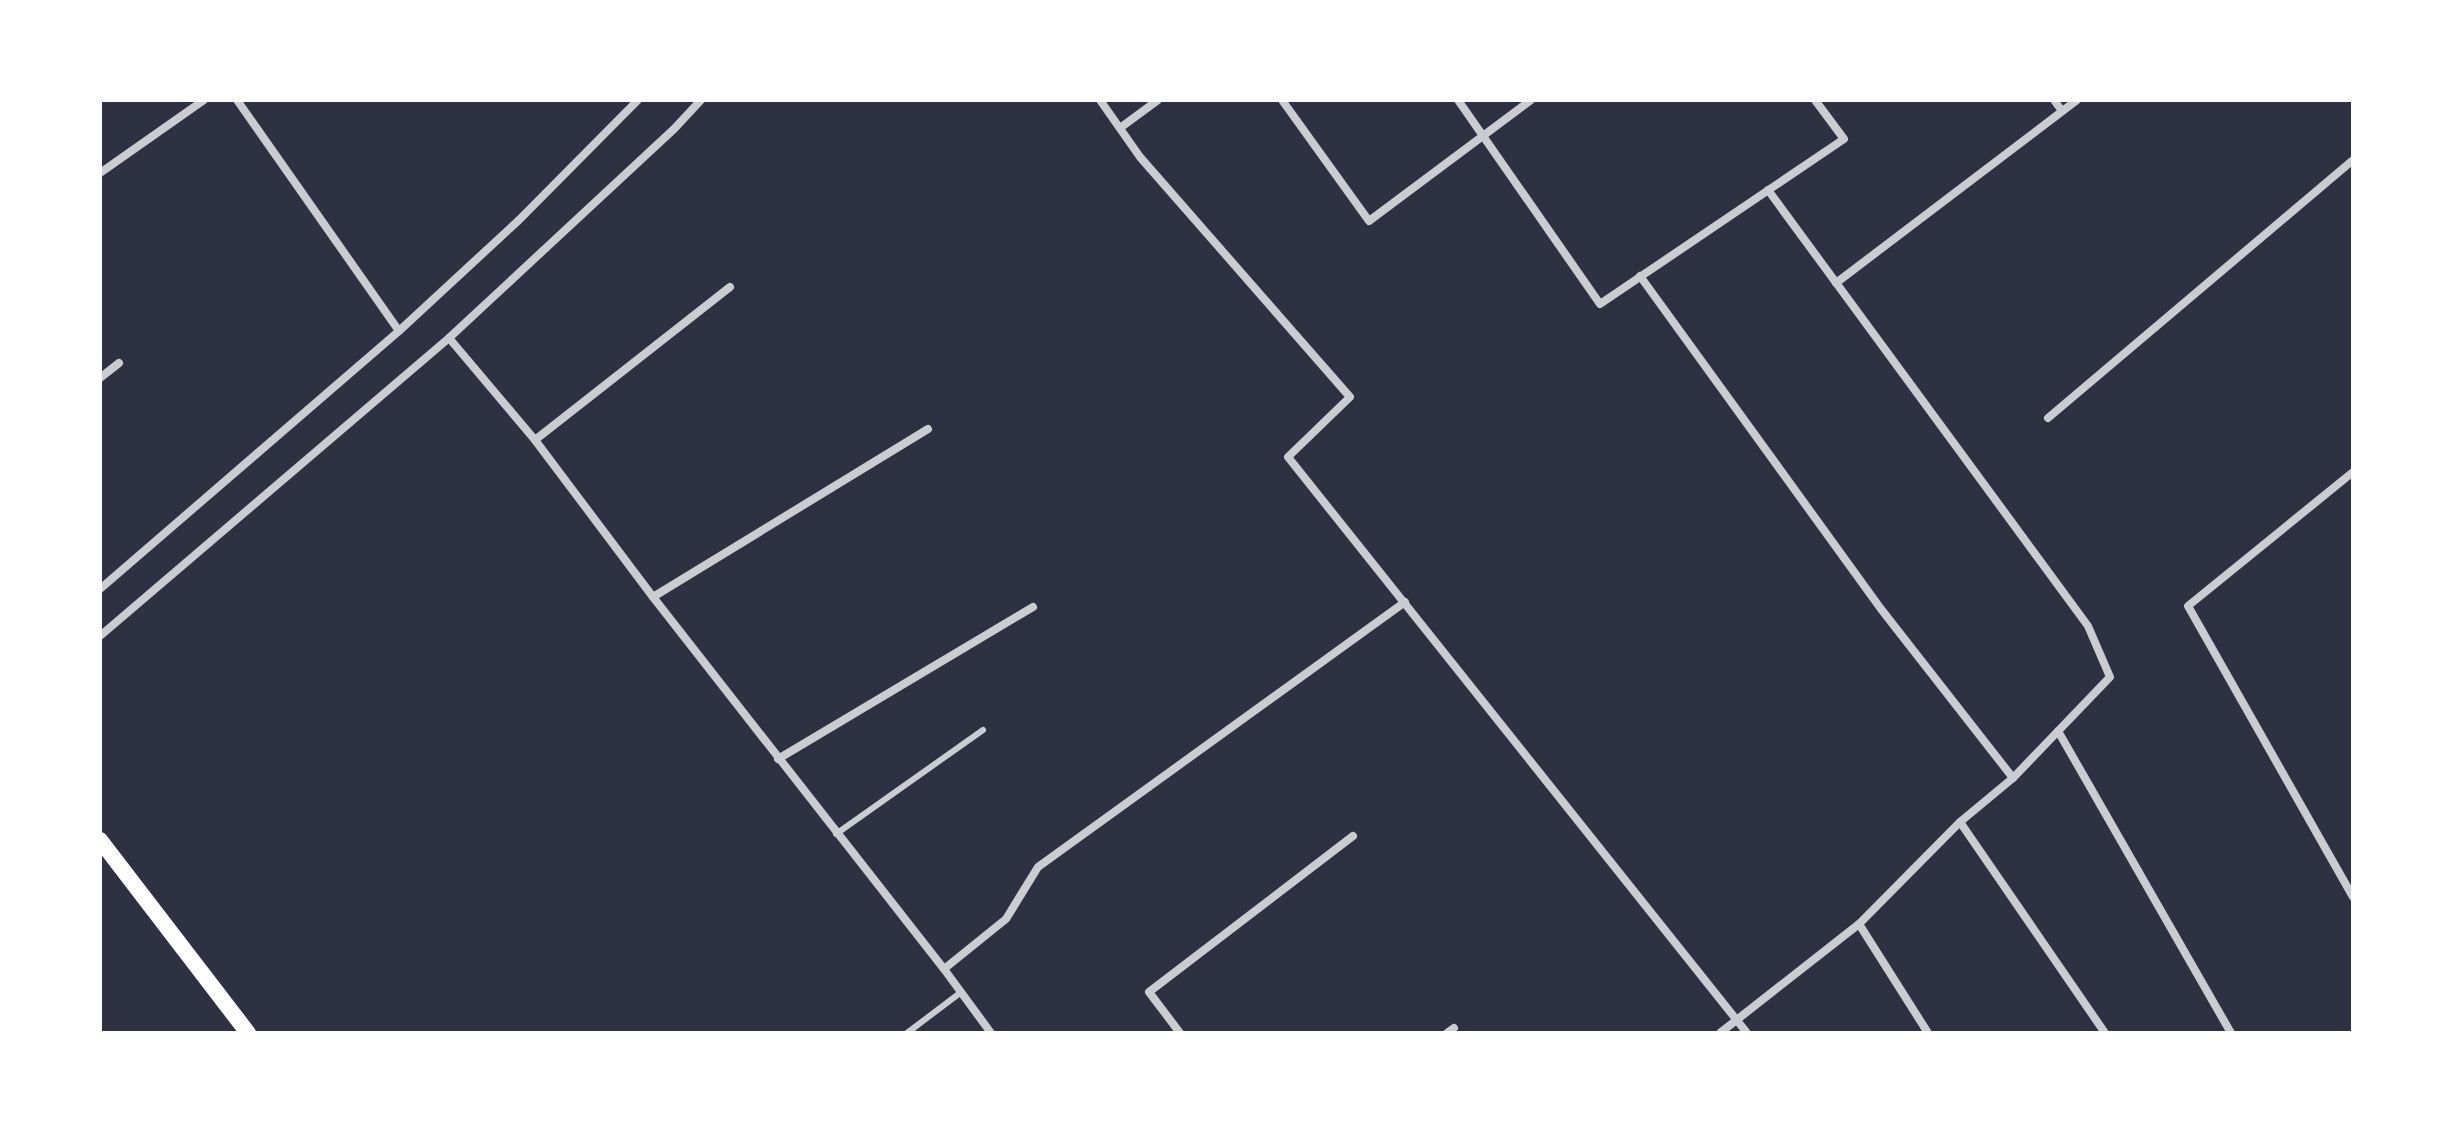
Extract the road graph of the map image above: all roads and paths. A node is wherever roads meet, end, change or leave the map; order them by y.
1 (204, 100) edge
2 (237, 100) edge
3 (638, 100) edge
4 (701, 100) edge
5 (1100, 100) edge
6 (1158, 100) edge
7 (1282, 100) edge
8 (1458, 100) edge
9 (1531, 100) edge
10 (1815, 100) edge
11 (2054, 100) edge
12 (2077, 100) edge
13 (2062, 111) junction
14 (1120, 128) junction
15 (1484, 137) junction
16 (2353, 160) edge
17 (100, 173) edge
18 (1768, 190) junction
19 (1640, 276) junction
20 (1836, 283) junction
21 (730, 287) dead end
22 (399, 331) junction
23 (449, 338) junction
24 (119, 363) dead end
25 (100, 378) edge
26 (2048, 418) dead end
27 (928, 429) dead end
28 (535, 440) junction
29 (2353, 472) edge
30 (100, 589) edge
31 (653, 597) junction
32 (1405, 602) junction
33 (1033, 607) dead end
34 (100, 636) edge
35 (983, 730) dead end
36 (2058, 731) junction
37 (778, 759) junction
38 (2013, 778) junction
39 (1960, 822) junction
40 (836, 834) junction
41 (1353, 836) dead end
42 (100, 840) edge
43 (2353, 897) edge
44 (1859, 924) junction
45 (944, 969) junction
46 (960, 993) junction
47 (1736, 1018) junction
48 (248, 1033) edge
49 (907, 1033) edge
50 (991, 1033) edge
51 (1180, 1033) edge
52 (1720, 1033) edge
53 (1747, 1033) edge
54 (1928, 1033) edge
55 (2105, 1033) edge
56 (2231, 1033) edge

1 - 17 street
2 - 22 street
3 - 22 street
4 - 23 street
5 - 14 street
6 - 14 street
7 - 15 street
8 - 15 street
9 - 15 street
10 - 18 street
11 - 13 street
12 - 13 street
13 - 20 street
14 - 32 street
15 - 19 street
16 - 26 street
18 - 19 street
18 - 20 street
19 - 38 street
20 - 36 street
21 - 28 street
22 - 30 street
23 - 28 street
23 - 34 street
24 - 25 street
27 - 31 street
28 - 31 street
29 - 43 street
31 - 37 street
32 - 45 street
32 - 47 street
33 - 37 street
35 - 40 lane
36 - 38 street
36 - 56 street
37 - 40 street
38 - 39 street
39 - 44 street
39 - 55 street
40 - 45 street
41 - 51 street
42 - 48 main road
44 - 47 street
44 - 54 street
45 - 46 street
46 - 49 lane
46 - 50 street
47 - 52 street
47 - 53 street

